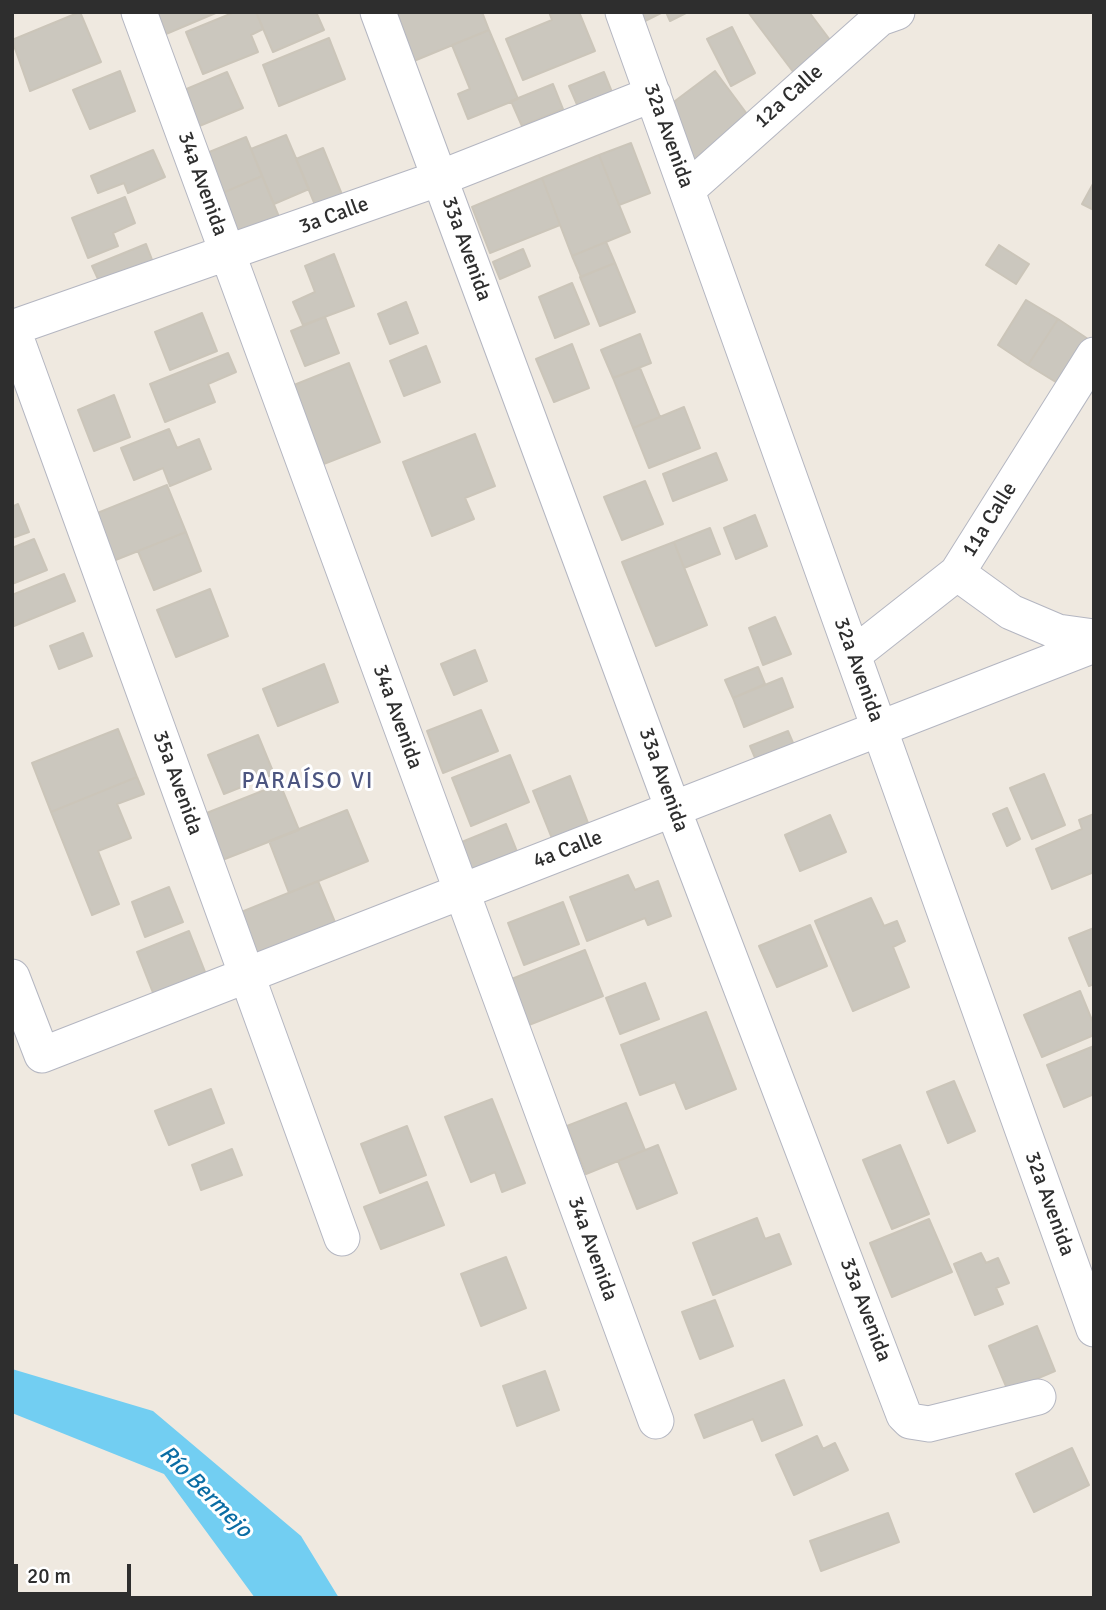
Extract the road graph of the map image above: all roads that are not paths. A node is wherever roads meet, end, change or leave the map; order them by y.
1 (139, 12) edge
2 (378, 12) edge
3 (623, 12) edge
4 (897, 12) edge
5 (653, 94) junction
6 (440, 178) junction
7 (687, 190) junction
8 (228, 254) junction
9 (12, 328) edge
10 (1094, 355) edge
11 (957, 573) junction
12 (1094, 636) edge
13 (1094, 645) edge
14 (853, 655) junction
15 (879, 728) junction
16 (673, 809) junction
17 (461, 891) junction
18 (246, 975) junction
19 (12, 977) edge
20 (342, 1238) dead end
21 (1094, 1329) edge
22 (1038, 1397) dead end
23 (656, 1421) dead end

1 - 8 street, 34a Avenida
2 - 6 street, 33a Avenida
3 - 5 street, 32a Avenida
4 - 7 street, 12a Calle
5 - 6 street, 3a Calle
5 - 7 street, 32a Avenida
6 - 8 street, 3a Calle
6 - 16 street, 33a Avenida
7 - 14 street, 32a Avenida
8 - 9 street, 3a Calle
8 - 17 street, 34a Avenida
9 - 18 street, 35a Avenida
10 - 11 street, 11a Calle
11 - 12 street
11 - 14 street, 11a Calle
13 - 15 street, 4a Calle
14 - 15 street, 32a Avenida
15 - 16 street, 4a Calle
15 - 21 street, 32a Avenida
16 - 17 street, 4a Calle
16 - 22 street, 33a Avenida
17 - 18 street, 4a Calle
17 - 23 street, 34a Avenida
18 - 19 street, 4a Calle
18 - 20 street, 35a Avenida

